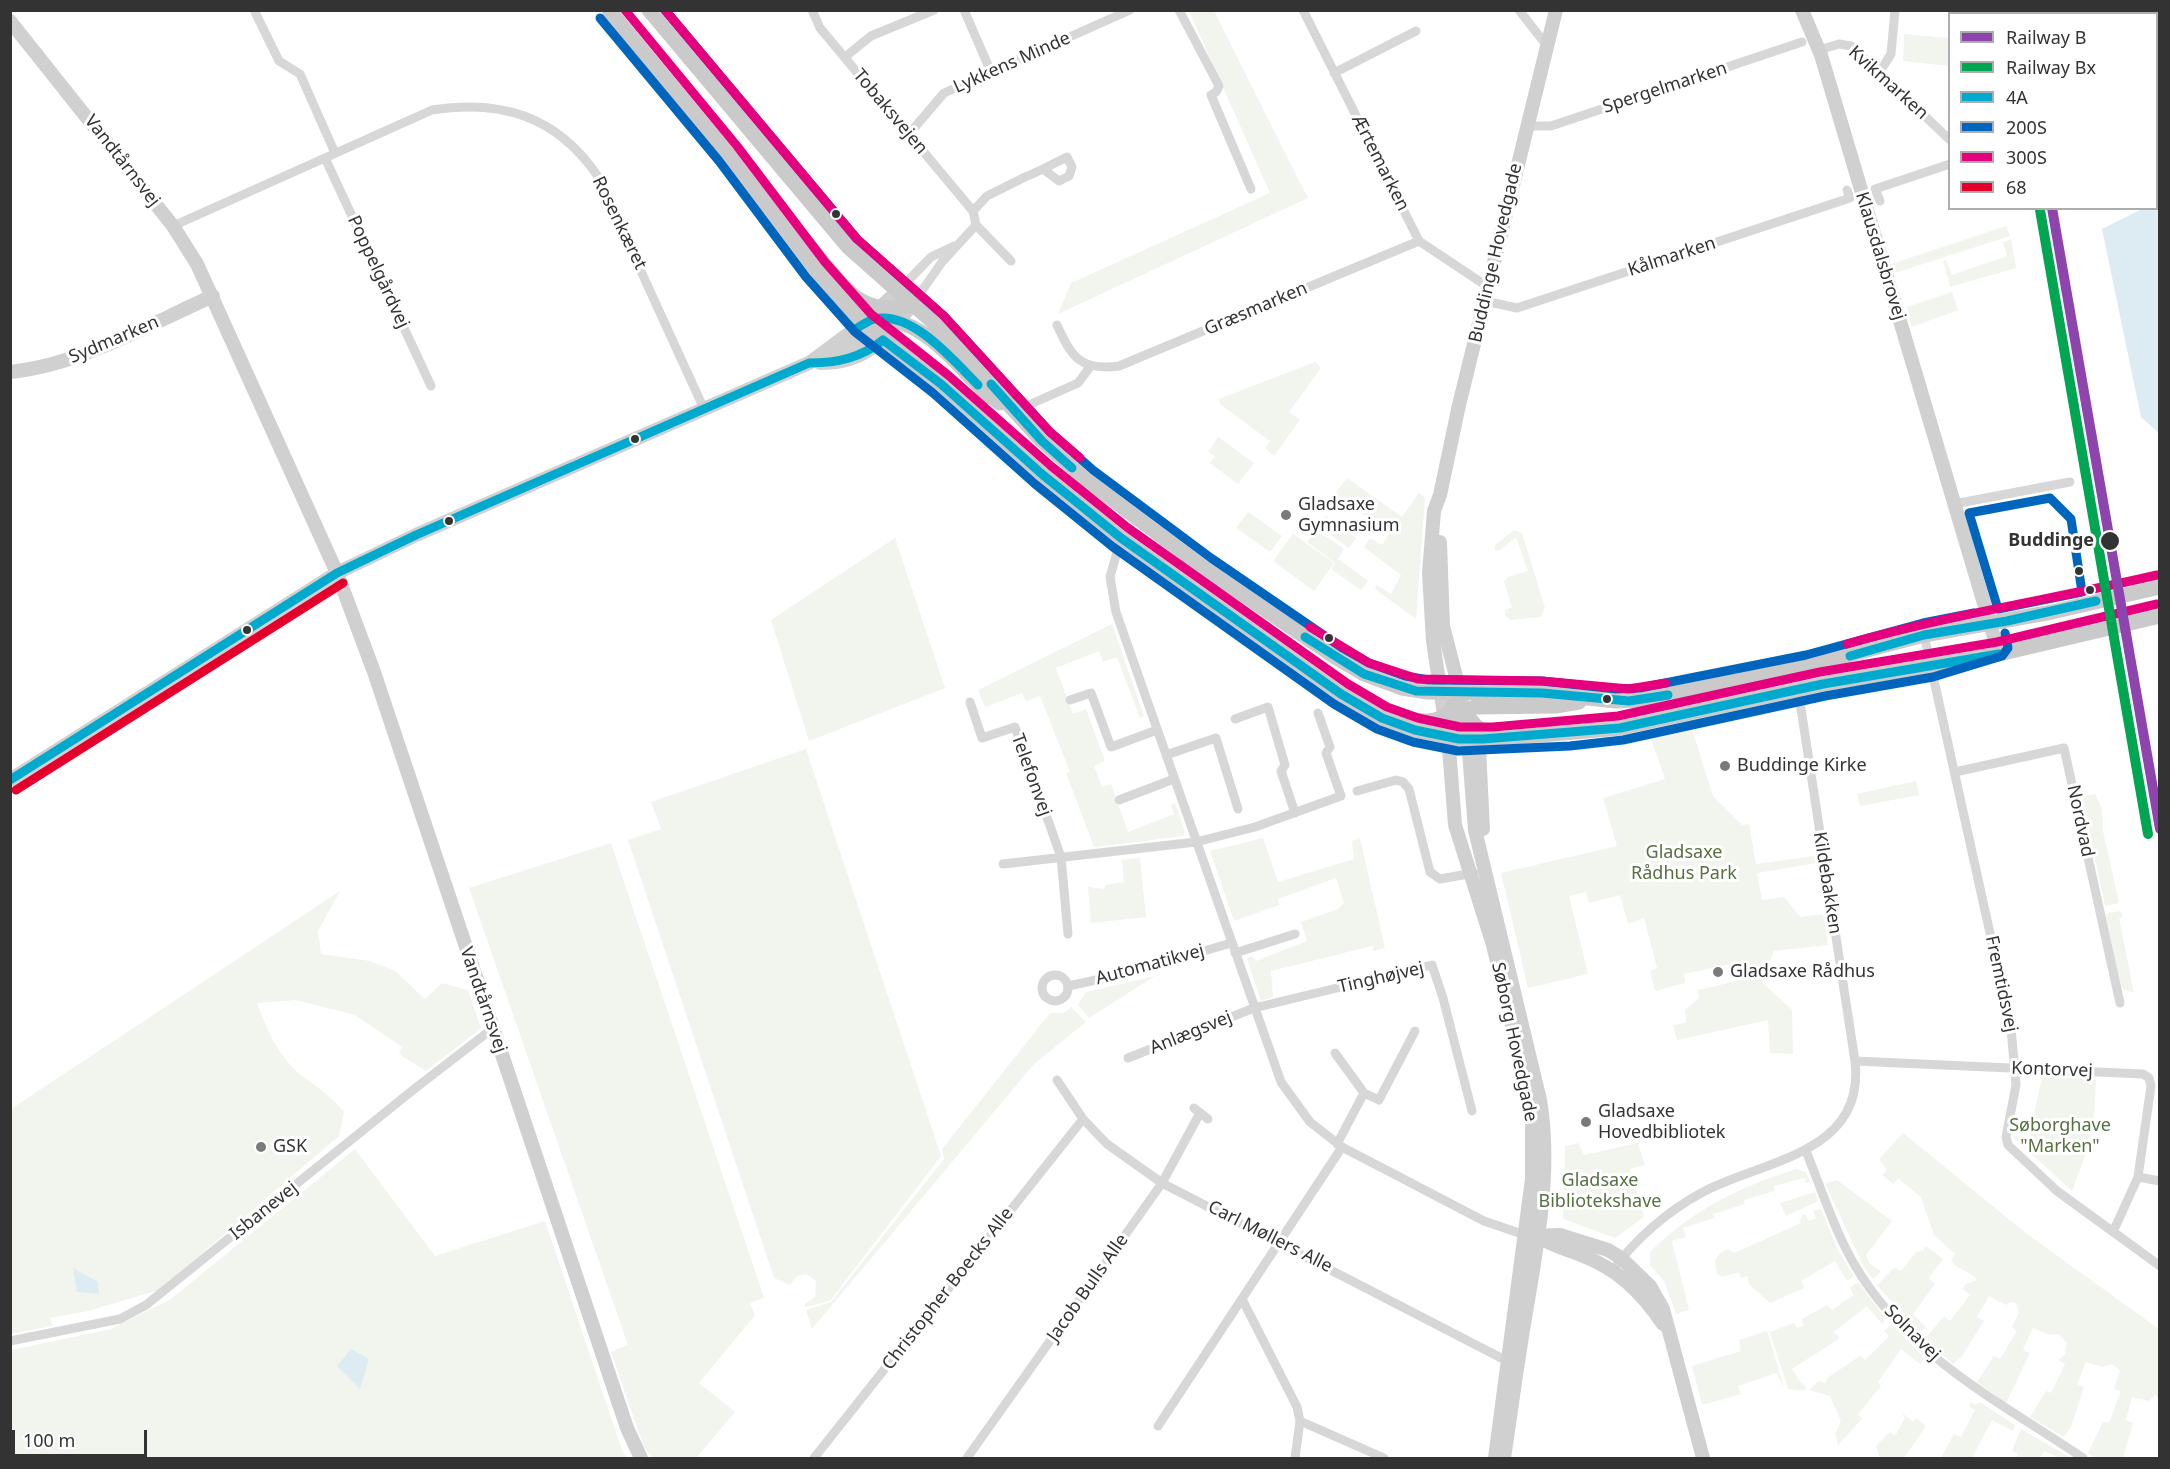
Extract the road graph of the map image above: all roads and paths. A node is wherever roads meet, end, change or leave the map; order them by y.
1 (609, 10) edge
2 (649, 10) edge
3 (812, 10) edge
4 (934, 10) edge
5 (964, 10) edge
6 (1130, 10) edge
7 (1179, 10) edge
8 (1303, 10) edge
9 (1519, 10) edge
10 (1556, 10) edge
11 (1802, 10) edge
12 (1895, 10) edge
13 (255, 12) dead end
14 (10, 21) edge
15 (1416, 31) dead end
16 (1802, 42) dead end
17 (1546, 46) junction
18 (1819, 50) junction
19 (844, 57) junction
20 (991, 72) junction
21 (1334, 73) junction
22 (1879, 73) junction
23 (1527, 126) junction
24 (909, 134) junction
25 (1948, 138) edge
26 (335, 153) junction
27 (325, 158) junction
28 (1948, 165) edge
29 (1043, 169) dead end
30 (1251, 189) dead end
31 (1847, 190) dead end
32 (1880, 201) dead end
33 (973, 211) junction
34 (774, 215) junction
35 (976, 225) junction
36 (173, 226) junction
37 (1419, 241) junction
38 (958, 244) junction
39 (1011, 261) dead end
40 (1487, 294) junction
41 (213, 296) junction
42 (912, 305) junction
43 (889, 308) junction
44 (1057, 325) dead end
45 (874, 332) junction
46 (809, 363) junction
47 (1090, 367) junction
48 (10, 372) edge
49 (431, 386) dead end
50 (704, 409) junction
51 (1027, 410) junction
52 (2070, 482) dead end
53 (1440, 495) junction
54 (1954, 504) junction
55 (1121, 538) junction
56 (337, 573) junction
57 (2160, 587) edge
58 (2160, 616) edge
59 (1990, 624) junction
60 (1924, 635) junction
61 (1998, 650) junction
62 (1931, 665) junction
63 (1798, 689) junction
64 (1341, 694) junction
65 (1070, 700) dead end
66 (970, 702) dead end
67 (1449, 704) junction
68 (1318, 713) dead end
69 (1235, 719) dead end
70 (1157, 730) junction
71 (1470, 739) junction
72 (1166, 755) junction
73 (1955, 772) junction
74 (1174, 779) junction
75 (10, 780) edge
76 (1358, 791) dead end
77 (1119, 800) dead end
78 (1239, 808) dead end
79 (1295, 813) junction
80 (1196, 842) junction
81 (1061, 857) junction
82 (1003, 864) dead end
83 (1486, 870) junction
84 (1470, 874) junction
85 (1068, 934) dead end
86 (1295, 934) dead end
87 (1231, 943) junction
88 (1235, 953) junction
89 (1068, 986) dead end
90 (2120, 1003) dead end
91 (1254, 1008) junction
92 (492, 1029) junction
93 (1415, 1032) dead end
94 (1335, 1053) dead end
95 (1128, 1058) dead end
96 (1855, 1061) junction
97 (2015, 1069) junction
98 (1056, 1080) dead end
99 (1364, 1093) junction
100 (1472, 1112) dead end
101 (1200, 1113) dead end
102 (1083, 1119) junction
103 (1340, 1146) junction
104 (1806, 1151) junction
105 (2138, 1177) junction
106 (2160, 1181) edge
107 (1162, 1182) junction
108 (2113, 1232) junction
109 (1532, 1236) junction
110 (1280, 1241) junction
111 (1621, 1258) junction
112 (2160, 1266) edge
113 (1612, 1269) junction
114 (1242, 1299) junction
115 (1666, 1328) junction
116 (10, 1341) edge
117 (1509, 1362) junction
118 (1300, 1421) junction
119 (1158, 1426) dead end
120 (641, 1458) edge
121 (814, 1458) edge
122 (967, 1458) edge
123 (1295, 1458) edge
124 (1384, 1458) edge
125 (1495, 1458) edge
126 (1504, 1458) edge
127 (1703, 1458) edge
128 (2083, 1458) edge

1 - 34 main road
2 - 43 main road
3 - 19 street, Tobaksvejen
4 - 19 street
5 - 20 street
6 - 20 street, Lykkens Minde
7 - 30 street
8 - 21 street, Ærtemarken
9 - 17 street
10 - 17 street, Buddinge Hovedgade
11 - 18 street, Klausdalsbrovej
12 - 22 street
13 - 26 street
14 - 36 street, Vandtårnsvej
15 - 21 street
16 - 23 street, Spergelmarken
17 - 23 street, Buddinge Hovedgade
18 - 22 street, Kvikmarken
18 - 54 street, Klausdalsbrovej
19 - 24 street, Tobaksvejen
20 - 24 street, Lykkens Minde
21 - 37 street, Ærtemarken
22 - 25 street, Kvikmarken
23 - 40 street, Buddinge Hovedgade
24 - 33 street, Tobaksvejen
26 - 27 street, Rosenkæret
26 - 50 street, Rosenkæret
27 - 36 street, Rosenkæret
27 - 49 street, Poppelgårdvej
28 - 32 street
29 - 33 street
31 - 40 street, Kålmarken
33 - 35 street, Tobaksvejen
34 - 43 main road
34 - 45 main road
35 - 38 street
35 - 39 street
36 - 41 street, Vandtårnsvej
37 - 40 street, Ærtemarken
37 - 47 street, Græsmarken
38 - 42 street
38 - 43 street
40 - 53 street, Buddinge Hovedgade
41 - 48 street, Sydmarken
41 - 56 street, Vandtårnsvej
42 - 43 main road
42 - 43 street
42 - 51 main road
43 - 45 main road
43 - 45 street
43 - 51 main road
44 - 47 street
45 - 46 street
45 - 46 street
45 - 55 main road
46 - 50 street
47 - 51 street
50 - 56 street
51 - 67 main road
52 - 54 street
53 - 67 street, Buddinge Hovedgade
53 - 67 street, Buddinge Hovedgade
54 - 59 street, Klausdalsbrovej
55 - 64 main road
55 - 70 street
56 - 75 street
56 - 92 street, Vandtårnsvej
57 - 59 main road
58 - 61 main road
59 - 60 main road
59 - 61 street, Klausdalsbrovej
60 - 62 street, Fremtidsvej
60 - 67 main road
61 - 62 main road
62 - 63 main road
62 - 73 street, Fremtidsvej
63 - 71 main road
63 - 96 street, Kildebakken
64 - 67 main road
64 - 71 main road
65 - 70 street
66 - 81 street, Telefonvej
67 - 71 main road
67 - 71 main road
68 - 79 street
69 - 79 street
70 - 72 street
71 - 83 street, Søborg Hovedgade
71 - 83 street
71 - 84 street, Søborg Hovedgade
72 - 74 street
72 - 78 street
73 - 90 street, Nordvad
73 - 97 street, Fremtidsvej
74 - 77 street
74 - 80 street
76 - 84 street
79 - 80 street
80 - 81 street
80 - 87 street
81 - 82 street
81 - 85 street, Telefonvej
83 - 84 street
83 - 109 street, Søborg Hovedgade
84 - 109 street, Søborg Hovedgade
86 - 88 street
87 - 88 street
87 - 89 street, Automatikvej
88 - 91 street
91 - 95 street, Anlægsvej
91 - 100 street, Tinghøjvej
91 - 103 street
92 - 116 street, Isbanevej
92 - 120 street, Vandtårnsvej
93 - 99 street
94 - 99 street
96 - 97 street, Kontorvej
96 - 104 street, Kildebakken
97 - 105 street, Kontorvej
97 - 108 street, Fremtidsvej
98 - 102 street, Carl Møllers Alle
99 - 103 street
101 - 107 street, Jacob Bulls Alle
102 - 107 street, Carl Møllers Alle
102 - 121 street, Christopher Boecks Alle
103 - 109 street
103 - 110 street
104 - 111 street, Kildebakken
104 - 128 street, Solnavej
105 - 106 street
105 - 108 street, Kontorvej
107 - 110 street, Carl Møllers Alle
107 - 122 street, Jacob Bulls Alle
108 - 112 street, Fremtidsvej
109 - 111 street
109 - 113 street
109 - 117 street, Søborg Hovedgade
109 - 126 street
110 - 114 street
110 - 117 street, Carl Møllers Alle
111 - 113 street, Kildebakken
111 - 115 street
113 - 115 street
114 - 118 street
114 - 119 street
115 - 127 street
117 - 125 street, Søborg Hovedgade
118 - 123 street
118 - 124 street

